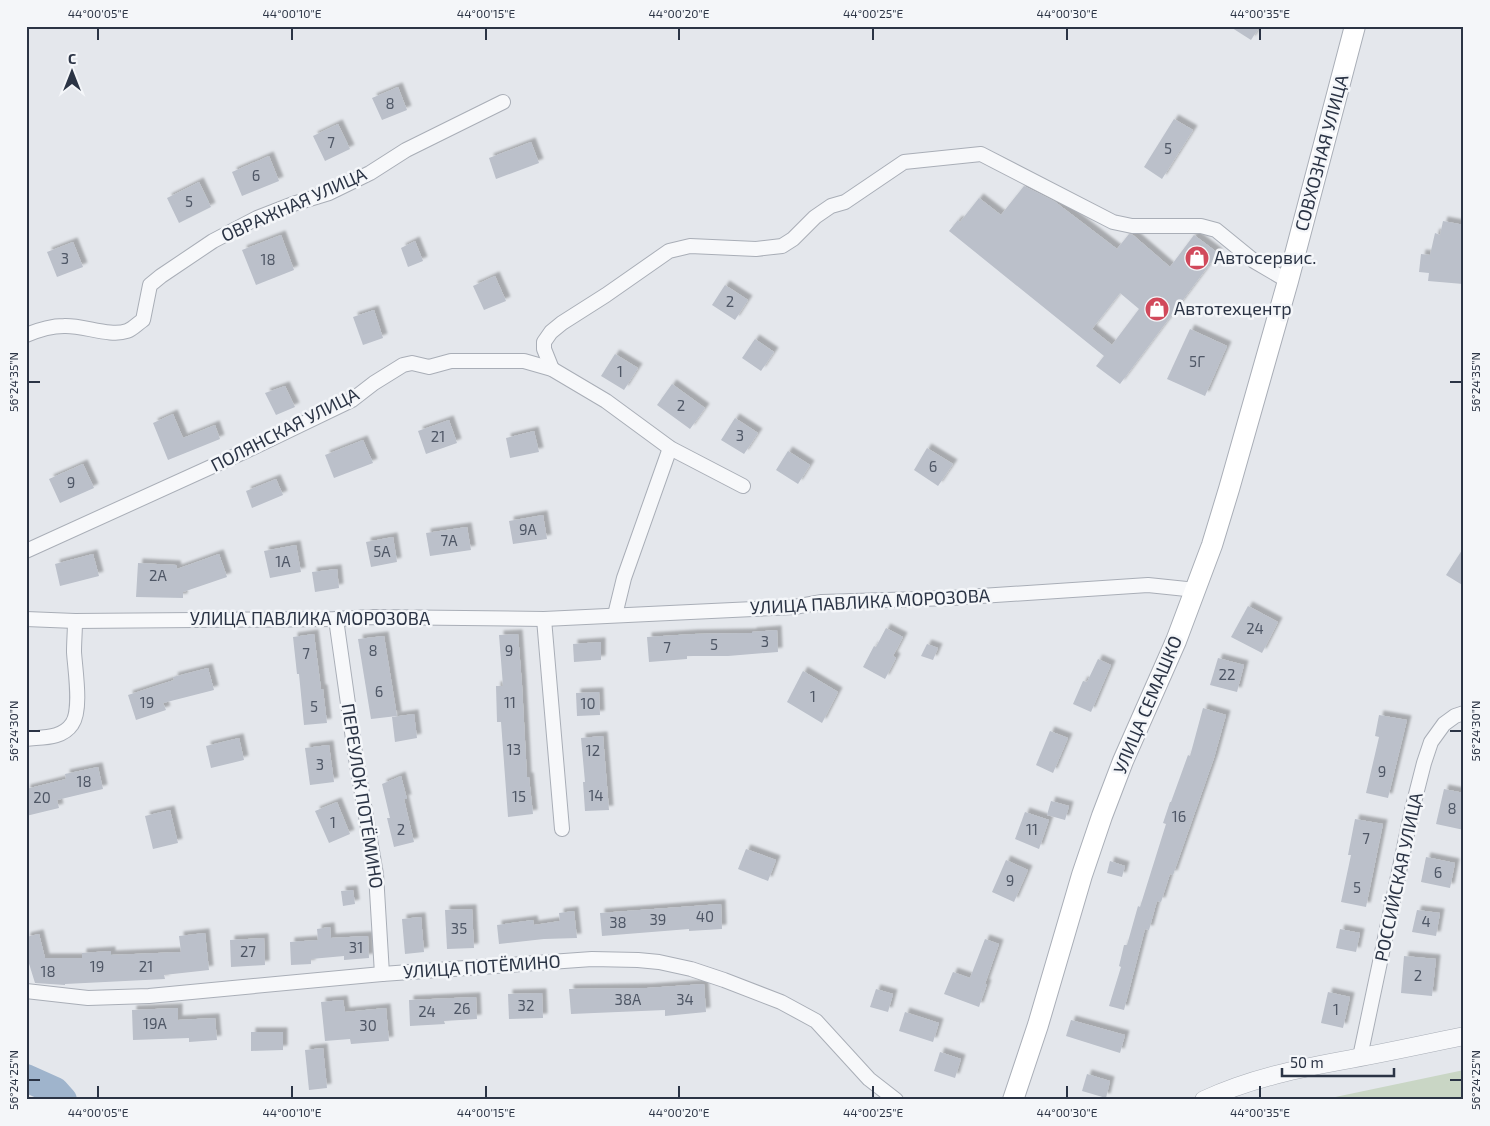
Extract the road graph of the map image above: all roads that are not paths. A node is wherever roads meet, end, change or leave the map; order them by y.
1 (1355, 26) edge
2 (504, 102) dead end
3 (1288, 281) junction
4 (1280, 309) joint
5 (26, 335) edge
6 (544, 342) junction
7 (524, 361) junction
8 (552, 369) junction
9 (670, 448) junction
10 (743, 486) dead end
11 (26, 550) edge
12 (1196, 590) junction
13 (615, 615) junction
14 (26, 619) edge
15 (336, 619) junction
16 (544, 619) junction
17 (75, 621) junction
18 (1464, 713) edge
19 (26, 739) edge
20 (562, 829) dead end
21 (382, 974) junction
22 (26, 992) edge
23 (1464, 1036) edge
24 (1360, 1057) junction
25 (896, 1100) edge
26 (1013, 1100) edge
27 (1204, 1100) edge

1 - 3 main road, СОВХОЗНАЯ УЛИЦА
2 - 5 street, ОВРАЖНАЯ УЛИЦА
3 - 4 main road, СОВХОЗНАЯ УЛИЦА
3 - 6 street
4 - 12 main road, УЛИЦА СЕМАШКО
6 - 7 street
6 - 8 street
7 - 8 street, ПОЛЯНСКАЯ УЛИЦА
7 - 11 street, ПОЛЯНСКАЯ УЛИЦА
8 - 9 street, ПОЛЯНСКАЯ УЛИЦА
9 - 10 street, ПОЛЯНСКАЯ УЛИЦА
9 - 13 street
12 - 13 street, УЛИЦА ПАВЛИКА МОРОЗОВА
12 - 26 main road, УЛИЦА СЕМАШКО
13 - 16 street, УЛИЦА ПАВЛИКА МОРОЗОВА
14 - 17 street, УЛИЦА ПАВЛИКА МОРОЗОВА
15 - 16 street, УЛИЦА ПАВЛИКА МОРОЗОВА
15 - 17 street, УЛИЦА ПАВЛИКА МОРОЗОВА
15 - 21 street, ПЕРЕУЛОК ПОТЁМИНО
16 - 20 street
17 - 19 street
18 - 24 street, РОССИЙСКАЯ УЛИЦА
21 - 22 street, УЛИЦА ПОТЁМИНО
21 - 25 street, УЛИЦА ПОТЁМИНО
23 - 24 street
24 - 27 street

